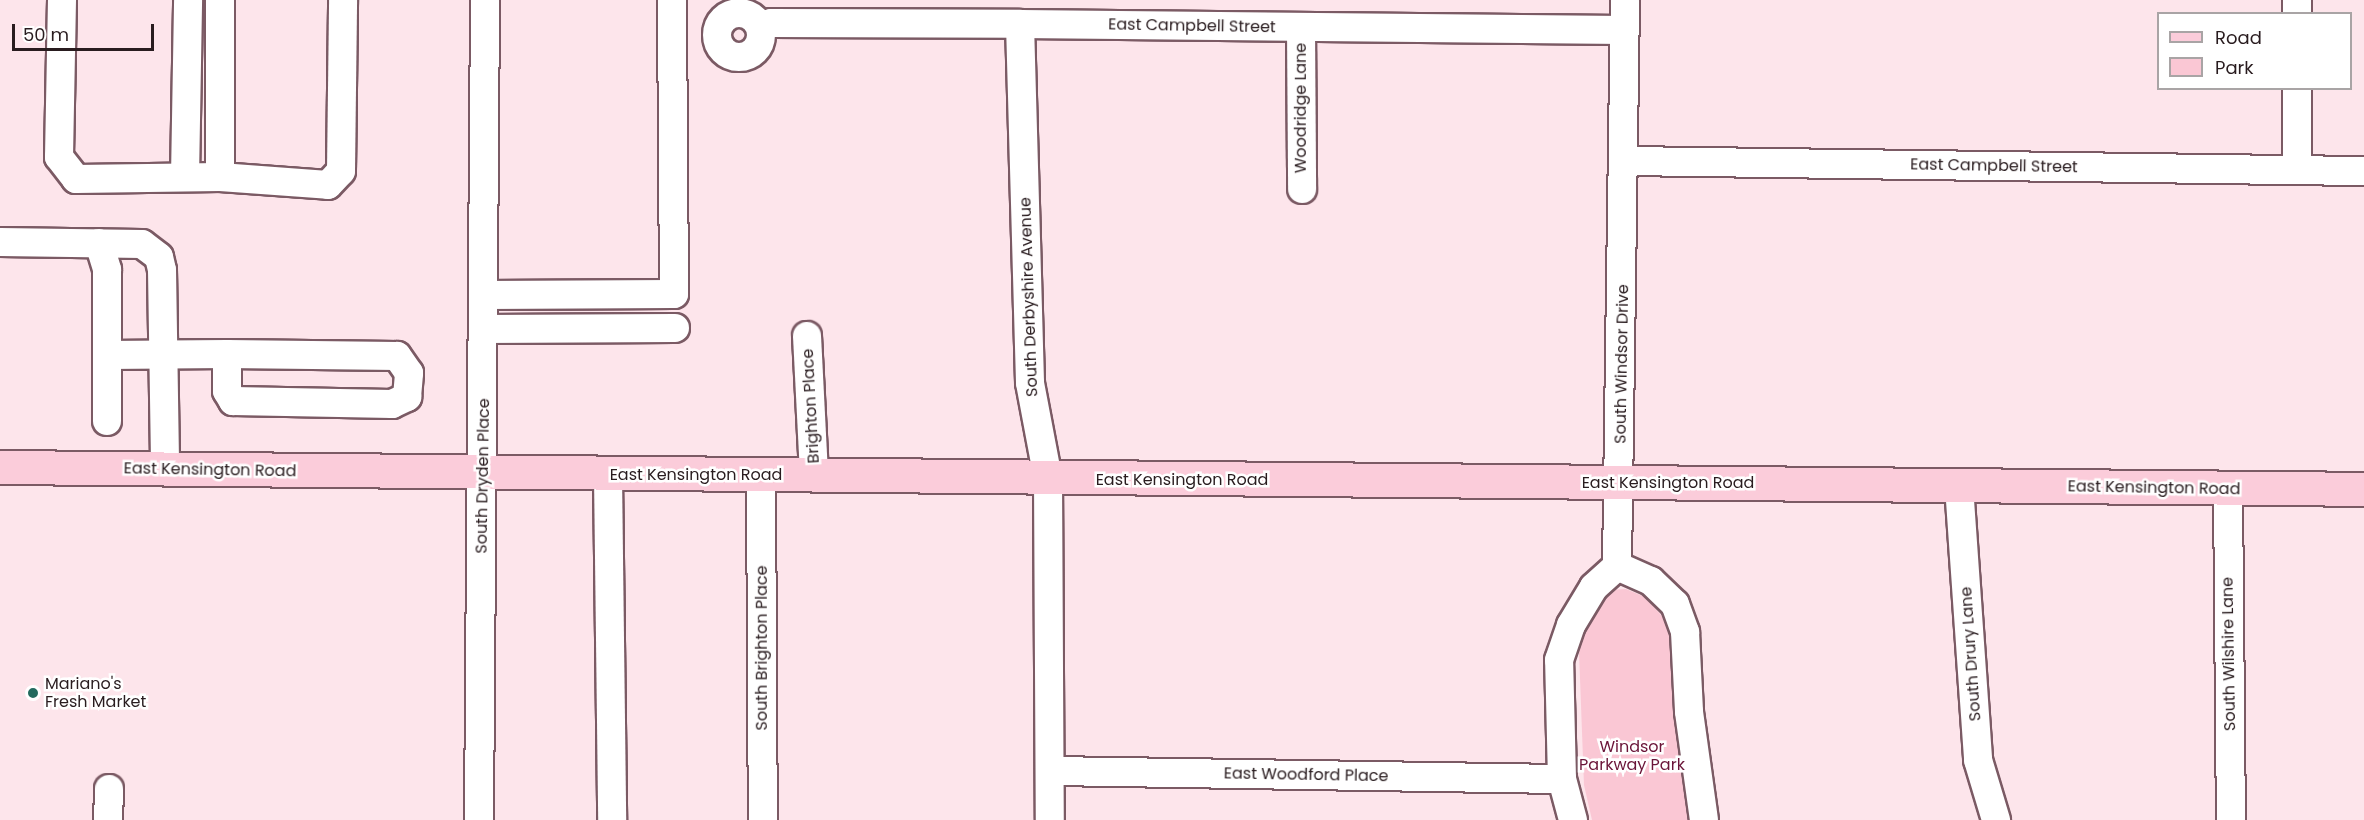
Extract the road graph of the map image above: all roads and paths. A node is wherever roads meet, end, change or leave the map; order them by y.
1 (62, 0) edge
2 (188, 0) edge
3 (220, 0) edge
4 (343, 0) edge
5 (485, 0) edge
6 (672, 0) edge
7 (1624, 0) edge
8 (1020, 24) junction
9 (760, 26) dead end
10 (1301, 28) junction
11 (1624, 30) junction
12 (2297, 90) edge
13 (1624, 161) junction
14 (2296, 170) junction
15 (2364, 171) edge
16 (185, 177) junction
17 (220, 177) junction
18 (1302, 189) dead end
19 (0, 242) edge
20 (99, 243) junction
21 (485, 295) junction
22 (675, 328) dead end
23 (484, 329) junction
24 (807, 336) dead end
25 (107, 354) junction
26 (227, 354) junction
27 (163, 355) junction
28 (107, 421) dead end
29 (0, 467) edge
30 (165, 470) junction
31 (483, 473) junction
32 (608, 475) junction
33 (760, 476) junction
34 (814, 476) junction
35 (1048, 478) junction
36 (1620, 483) junction
37 (1959, 486) junction
38 (2228, 489) junction
39 (2364, 489) edge
40 (1617, 566) junction
41 (1051, 771) junction
42 (1562, 779) junction
43 (109, 789) dead end
44 (108, 820) edge
45 (479, 820) edge
46 (612, 820) edge
47 (763, 820) edge
48 (1050, 820) edge
49 (1573, 820) edge
50 (1704, 820) edge
51 (1996, 820) edge
52 (2231, 820) edge

1 - 16 street
2 - 16 street
3 - 17 street
4 - 17 street
5 - 21 street, South Dryden Place
6 - 21 street
7 - 11 street, South Windsor Drive
8 - 9 street, East Campbell Street
8 - 10 street, East Campbell Street
8 - 35 street, South Derbyshire Avenue
10 - 11 street, East Campbell Street
10 - 18 street, Woodridge Lane
11 - 13 street, South Windsor Drive
12 - 14 street
13 - 14 street, East Campbell Street
13 - 36 street, South Windsor Drive
14 - 15 street, East Campbell Street
16 - 17 street
19 - 20 street
20 - 25 street
20 - 27 street
21 - 23 street, South Dryden Place
22 - 23 street
23 - 31 street, South Dryden Place
24 - 34 street, Brighton Place
25 - 27 street
25 - 28 street
26 - 26 street
26 - 27 street
27 - 30 street
29 - 30 main road, East Kensington Road
30 - 31 main road, East Kensington Road
31 - 32 main road, East Kensington Road
31 - 45 street, South Dryden Place
32 - 33 main road, East Kensington Road
32 - 46 street
33 - 34 main road, East Kensington Road
33 - 47 street, South Brighton Place
34 - 35 main road, East Kensington Road
35 - 36 main road, East Kensington Road
35 - 41 street, South Derbyshire Avenue
36 - 37 main road, East Kensington Road
36 - 40 street, South Windsor Drive
37 - 38 main road, East Kensington Road
37 - 51 street, South Drury Lane
38 - 39 main road, East Kensington Road
38 - 52 street, South Wilshire Lane
40 - 42 street
40 - 50 street
41 - 42 street, East Woodford Place
41 - 48 street, South Derbyshire Avenue
42 - 49 street
43 - 44 street

